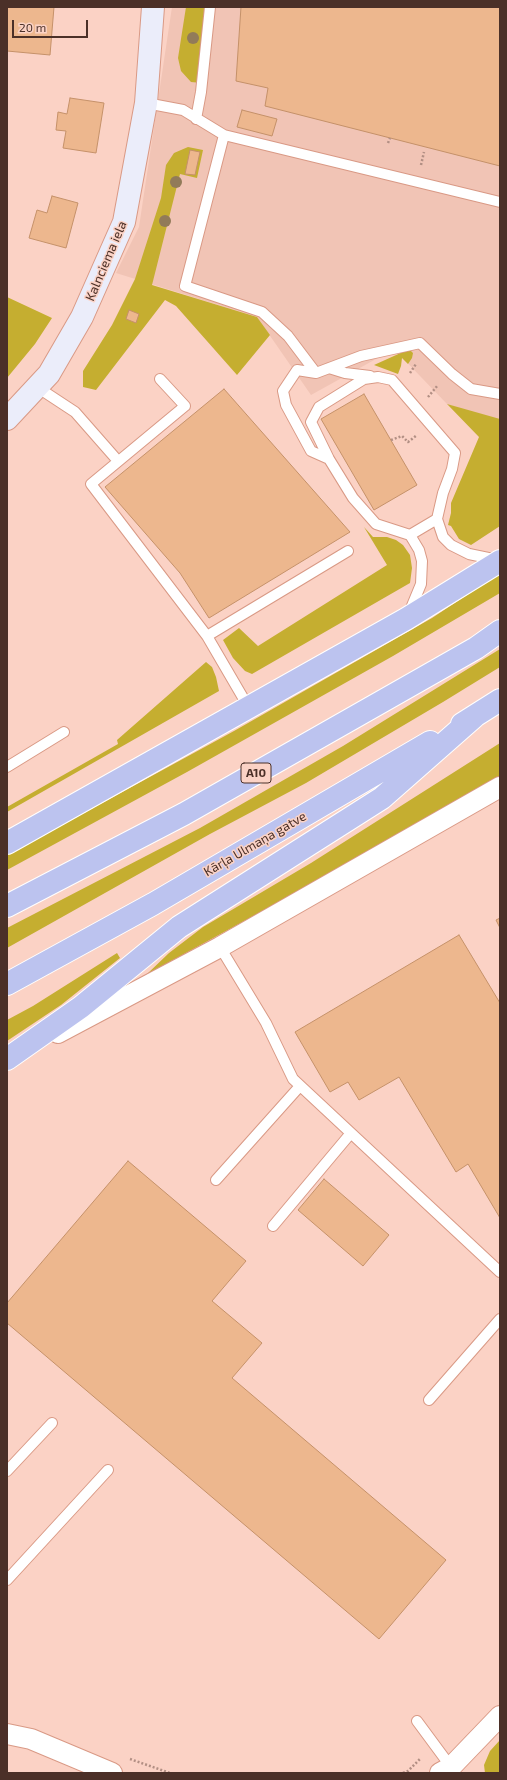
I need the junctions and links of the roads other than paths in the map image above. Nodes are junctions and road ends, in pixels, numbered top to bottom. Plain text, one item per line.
1 (153, 7) edge
2 (210, 7) edge
3 (146, 103) junction
4 (196, 119) junction
5 (224, 135) junction
6 (500, 202) edge
7 (329, 368) junction
8 (316, 372) junction
9 (378, 377) junction
10 (160, 378) dead end
11 (37, 387) junction
12 (500, 394) edge
13 (7, 419) edge
14 (329, 459) junction
15 (118, 461) junction
16 (437, 519) junction
17 (410, 535) junction
18 (348, 551) dead end
19 (500, 561) edge
20 (406, 619) junction
21 (500, 631) edge
22 (207, 636) junction
23 (500, 700) edge
24 (249, 708) junction
25 (474, 717) junction
26 (64, 732) dead end
27 (7, 767) edge
28 (500, 787) edge
29 (7, 843) edge
30 (7, 906) edge
31 (220, 947) junction
32 (7, 984) edge
33 (7, 1060) edge
34 (300, 1086) junction
35 (351, 1133) junction
36 (216, 1180) dead end
37 (273, 1226) dead end
38 (500, 1272) edge
39 (500, 1319) edge
40 (429, 1400) dead end
41 (52, 1423) dead end
42 (108, 1470) dead end
43 (7, 1471) edge
44 (7, 1580) edge
45 (500, 1716) edge
46 (417, 1721) dead end
47 (7, 1734) edge
48 (450, 1771) edge
49 (112, 1773) edge

1 - 3 street, Kalnciema iela
2 - 4 lane
3 - 4 lane
3 - 11 street, Kalnciema iela
4 - 5 lane
5 - 6 lane
5 - 8 lane
7 - 8 lane
7 - 9 lane
7 - 12 lane
8 - 14 lane
9 - 14 lane
9 - 16 lane
10 - 15 lane
11 - 13 street, Kalnciema iela
11 - 15 lane
14 - 17 lane
15 - 22 lane
16 - 17 lane
16 - 19 lane
17 - 20 lane
18 - 22 lane
19 - 20 highway
20 - 24 highway
21 - 30 highway, A10
22 - 24 lane
23 - 25 highway, Kārļa Ulmaņa gatve
24 - 29 highway
25 - 32 highway, Kārļa Ulmaņa gatve
25 - 33 highway
26 - 27 lane
28 - 31 street
31 - 33 street
31 - 34 lane
34 - 35 lane
34 - 36 lane
35 - 37 lane
35 - 38 lane
39 - 40 lane
41 - 43 lane
42 - 44 lane
45 - 48 street
46 - 48 lane
47 - 49 street

